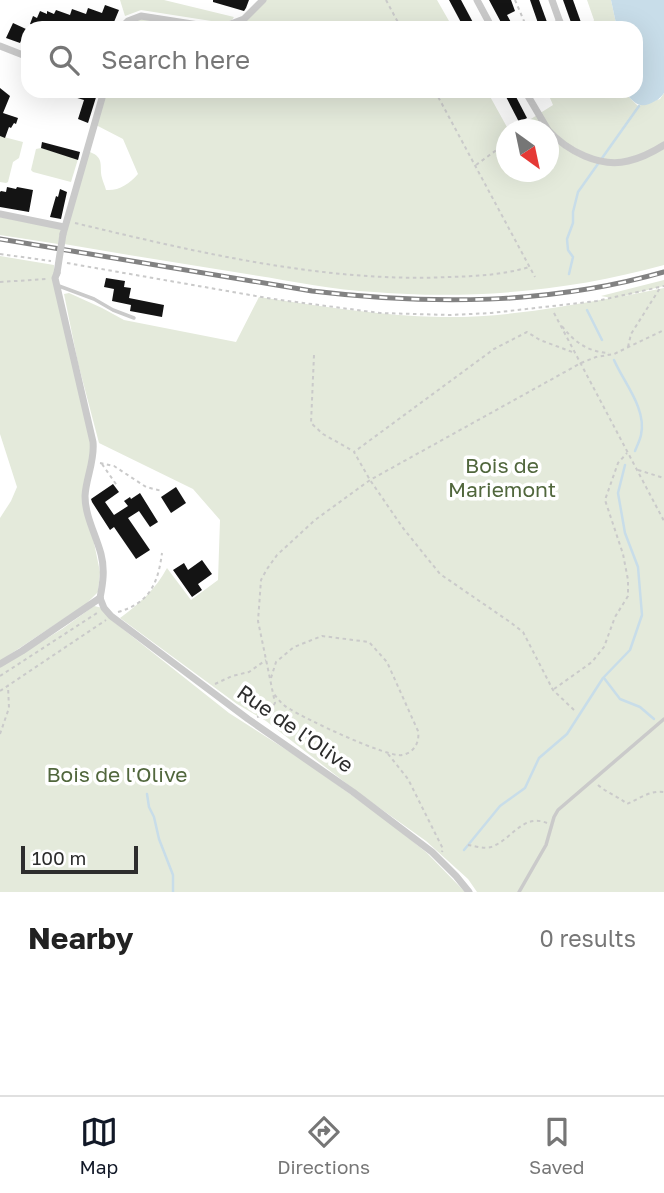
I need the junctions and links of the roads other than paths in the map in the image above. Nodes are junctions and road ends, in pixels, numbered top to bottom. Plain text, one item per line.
1 (263, 0) edge
2 (477, 0) edge
3 (552, 0) edge
4 (128, 21) edge
5 (173, 21) edge
6 (239, 21) edge
7 (488, 21) edge
8 (560, 21) edge
9 (0, 46) edge
10 (21, 54) edge
11 (102, 98) edge
12 (529, 98) edge
13 (541, 119) edge
14 (559, 140) edge
15 (664, 145) edge
16 (0, 214) edge
17 (64, 227) junction
18 (56, 279) junction
19 (134, 318) dead end
20 (100, 598) junction
21 (0, 664) edge
22 (664, 719) edge
23 (469, 892) edge
24 (519, 892) edge

1 - 6 street
2 - 7 street
3 - 8 street
4 - 5 street
9 - 10 street
11 - 17 street
12 - 13 street
14 - 15 street
16 - 17 street
17 - 18 street, bridge
18 - 19 lane
18 - 20 street
20 - 21 street
20 - 23 street, Rue de l'Olive
22 - 24 lane

